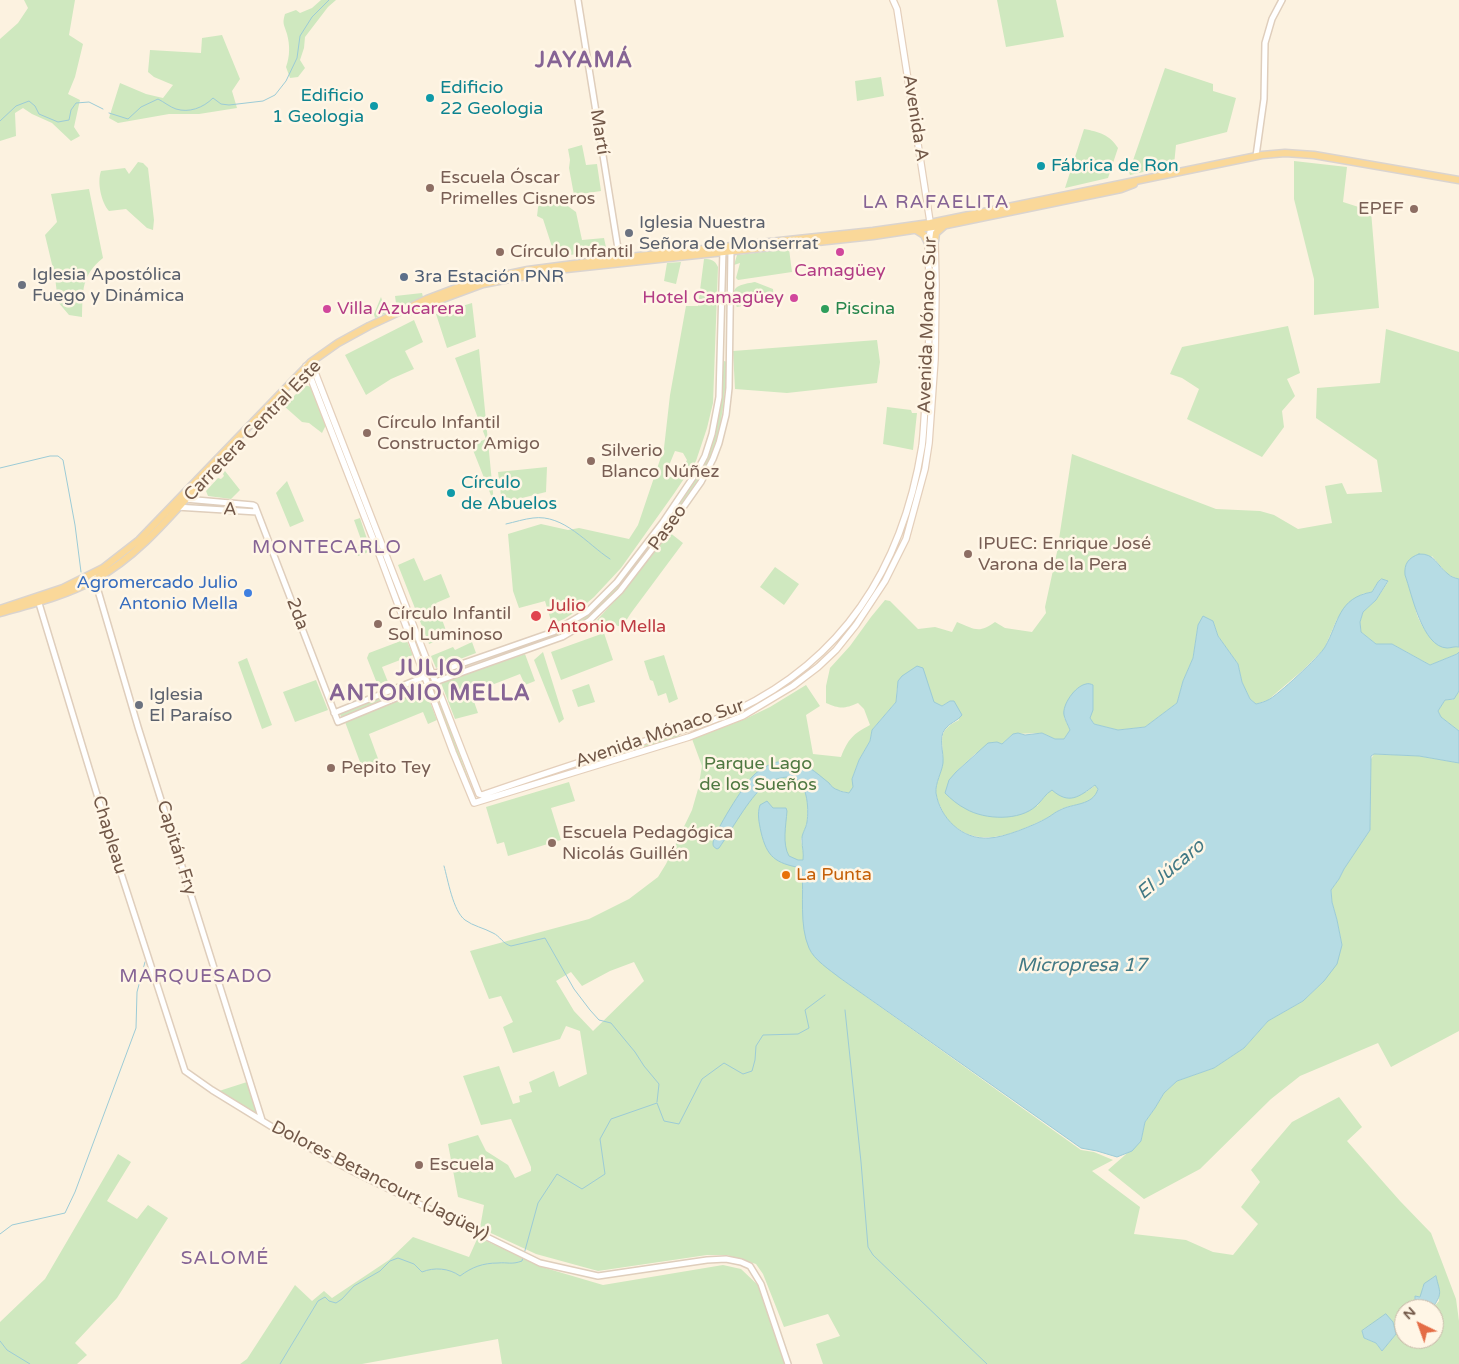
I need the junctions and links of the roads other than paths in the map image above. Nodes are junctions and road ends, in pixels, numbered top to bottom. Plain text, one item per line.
1 (578, 0) edge
2 (893, 0) edge
3 (899, 0) edge
4 (1282, 0) edge
5 (897, 9) junction
6 (1256, 156) junction
7 (1144, 180) junction
8 (1459, 180) edge
9 (931, 225) junction
10 (946, 225) junction
11 (916, 230) junction
12 (932, 242) junction
13 (731, 249) junction
14 (723, 250) junction
15 (620, 261) junction
16 (929, 281) junction
17 (936, 285) junction
18 (932, 338) junction
19 (731, 354) junction
20 (721, 355) junction
21 (932, 359) junction
22 (310, 366) junction
23 (183, 499) junction
24 (175, 507) junction
25 (256, 509) junction
26 (94, 577) junction
27 (38, 599) junction
28 (0, 609) edge
29 (0, 613) edge
30 (432, 674) junction
31 (424, 677) junction
32 (435, 682) junction
33 (427, 685) junction
34 (740, 708) junction
35 (334, 713) junction
36 (743, 716) junction
37 (338, 722) joint
38 (185, 1071) joint
39 (262, 1120) junction
40 (788, 1364) edge

1 - 15 street, Martí
2 - 5 main road, Avenida A
3 - 5 main road, Avenida A
4 - 6 street
5 - 9 main road, Avenida A
6 - 7 main road, Carretera Central Este
6 - 8 main road, Carretera Central Este
7 - 9 main road, Carretera Central Este
7 - 10 main road, Carretera Central Este
9 - 10 main road, Carretera Central Este
9 - 11 main road, Carretera Central Este
9 - 12 main road, Avenida Mónaco Sur
9 - 13 main road, Carretera Central Este
10 - 12 main road
11 - 12 main road
11 - 13 main road, Carretera Central Este
12 - 16 main road, Avenida Mónaco Sur
12 - 17 main road, Avenida Mónaco Sur
13 - 14 main road, Carretera Central Este
13 - 19 street, Paseo
14 - 15 main road, Carretera Central Este
14 - 20 street, Paseo
15 - 22 main road, Carretera Central Este
16 - 17 main road
16 - 18 main road, Avenida Mónaco Sur
17 - 18 main road, Avenida Mónaco Sur
18 - 21 main road, Avenida Mónaco Sur
19 - 20 street
19 - 32 street, Paseo
20 - 30 street, Paseo
21 - 34 main road, Avenida Mónaco Sur
21 - 36 main road, Avenida Mónaco Sur
22 - 23 main road, Carretera Central Este
22 - 30 main road
22 - 31 main road
23 - 24 main road, Carretera Central Este
23 - 25 street, A
24 - 25 street, A
24 - 26 main road, Carretera Central Este
25 - 35 street, 2da
26 - 27 main road, Carretera Central Este
26 - 39 street, Capitán Fry
27 - 28 main road, Carretera Central Este
27 - 29 main road, Carretera Central Este
27 - 38 street, Chapleau
30 - 31 street, Paseo
30 - 32 main road
31 - 33 main road
31 - 35 street, Paseo
32 - 33 street, Paseo
32 - 34 main road, Avenida Mónaco Sur
33 - 36 main road, Avenida Mónaco Sur
33 - 37 street, Paseo
34 - 36 main road
35 - 37 street, 2da
38 - 39 street, Dolores Betancourt (Jagüey)
39 - 40 street, Dolores Betancourt (Jagüey)

